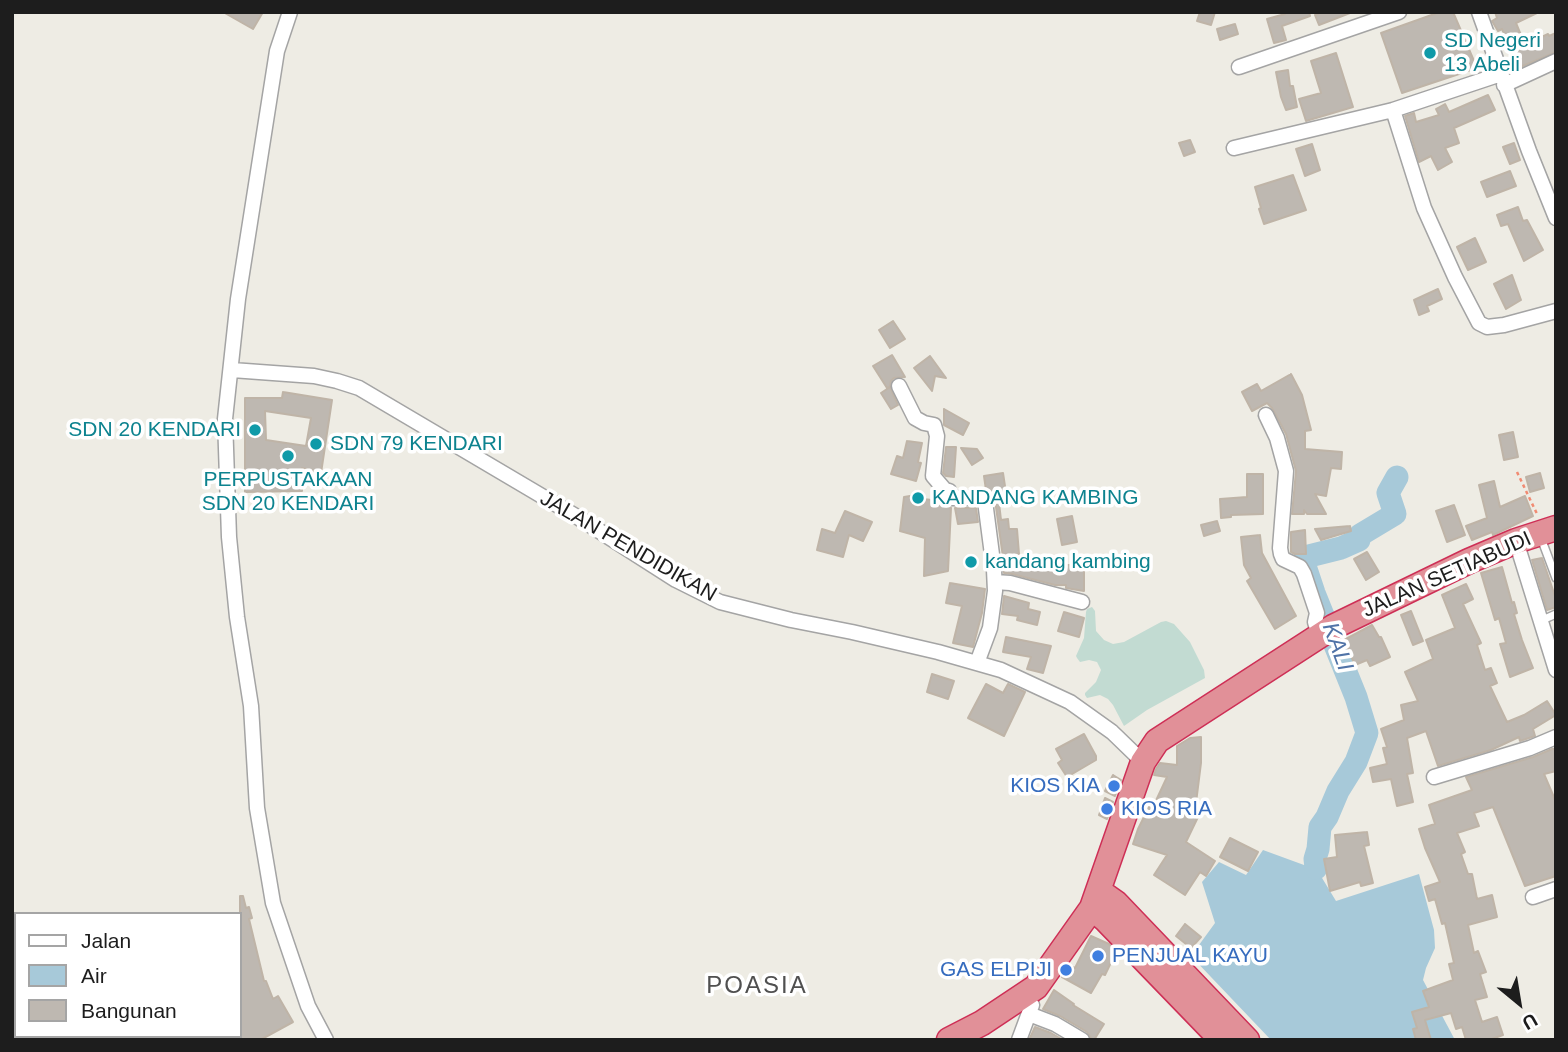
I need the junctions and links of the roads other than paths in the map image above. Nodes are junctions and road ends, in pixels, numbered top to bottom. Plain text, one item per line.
1 (290, 12) edge
2 (1399, 12) edge
3 (1479, 12) edge
4 (1371, 17) edge
5 (1556, 61) edge
6 (1239, 68) dead end
7 (1503, 79) junction
8 (1393, 110) junction
9 (1234, 148) dead end
10 (1556, 218) edge
11 (1556, 311) edge
12 (232, 370) junction
13 (899, 386) dead end
14 (1266, 415) dead end
15 (1547, 531) edge
16 (1516, 541) junction
17 (1556, 578) edge
18 (995, 582) junction
19 (1082, 602) dead end
20 (1556, 614) edge
21 (1540, 621) junction
22 (1325, 632) junction
23 (977, 663) junction
24 (1556, 670) edge
25 (1556, 737) edge
26 (1143, 762) junction
27 (1434, 777) dead end
28 (1556, 889) edge
29 (1532, 897) dead end
30 (1095, 899) junction
31 (1165, 968) junction
32 (1036, 987) junction
33 (1029, 1014) junction
34 (326, 1040) edge
35 (949, 1040) edge
36 (1019, 1040) edge
37 (1082, 1040) edge
38 (1222, 1040) edge
39 (1247, 1040) edge

1 - 12 street
2 - 4 street
3 - 7 street
4 - 6 street
5 - 7 street
7 - 8 street
7 - 10 street
8 - 9 street
8 - 11 street
12 - 23 street, JALAN PENDIDIKAN
12 - 34 street
13 - 18 street
14 - 22 street
15 - 16 highway, JALAN SETIABUDI
15 - 17 lane
16 - 21 street
16 - 22 highway, JALAN SETIABUDI
18 - 19 street
18 - 23 street
20 - 21 lane
21 - 24 street
22 - 26 highway, JALAN SETIABUDI
23 - 26 street, JALAN PENDIDIKAN
25 - 27 street
26 - 30 highway, JALAN SETIABUDI
28 - 29 street
30 - 31 highway
30 - 32 highway, JALAN SETIABUDI
31 - 38 highway
31 - 39 highway
32 - 33 street
32 - 35 highway
33 - 36 street
33 - 37 street

